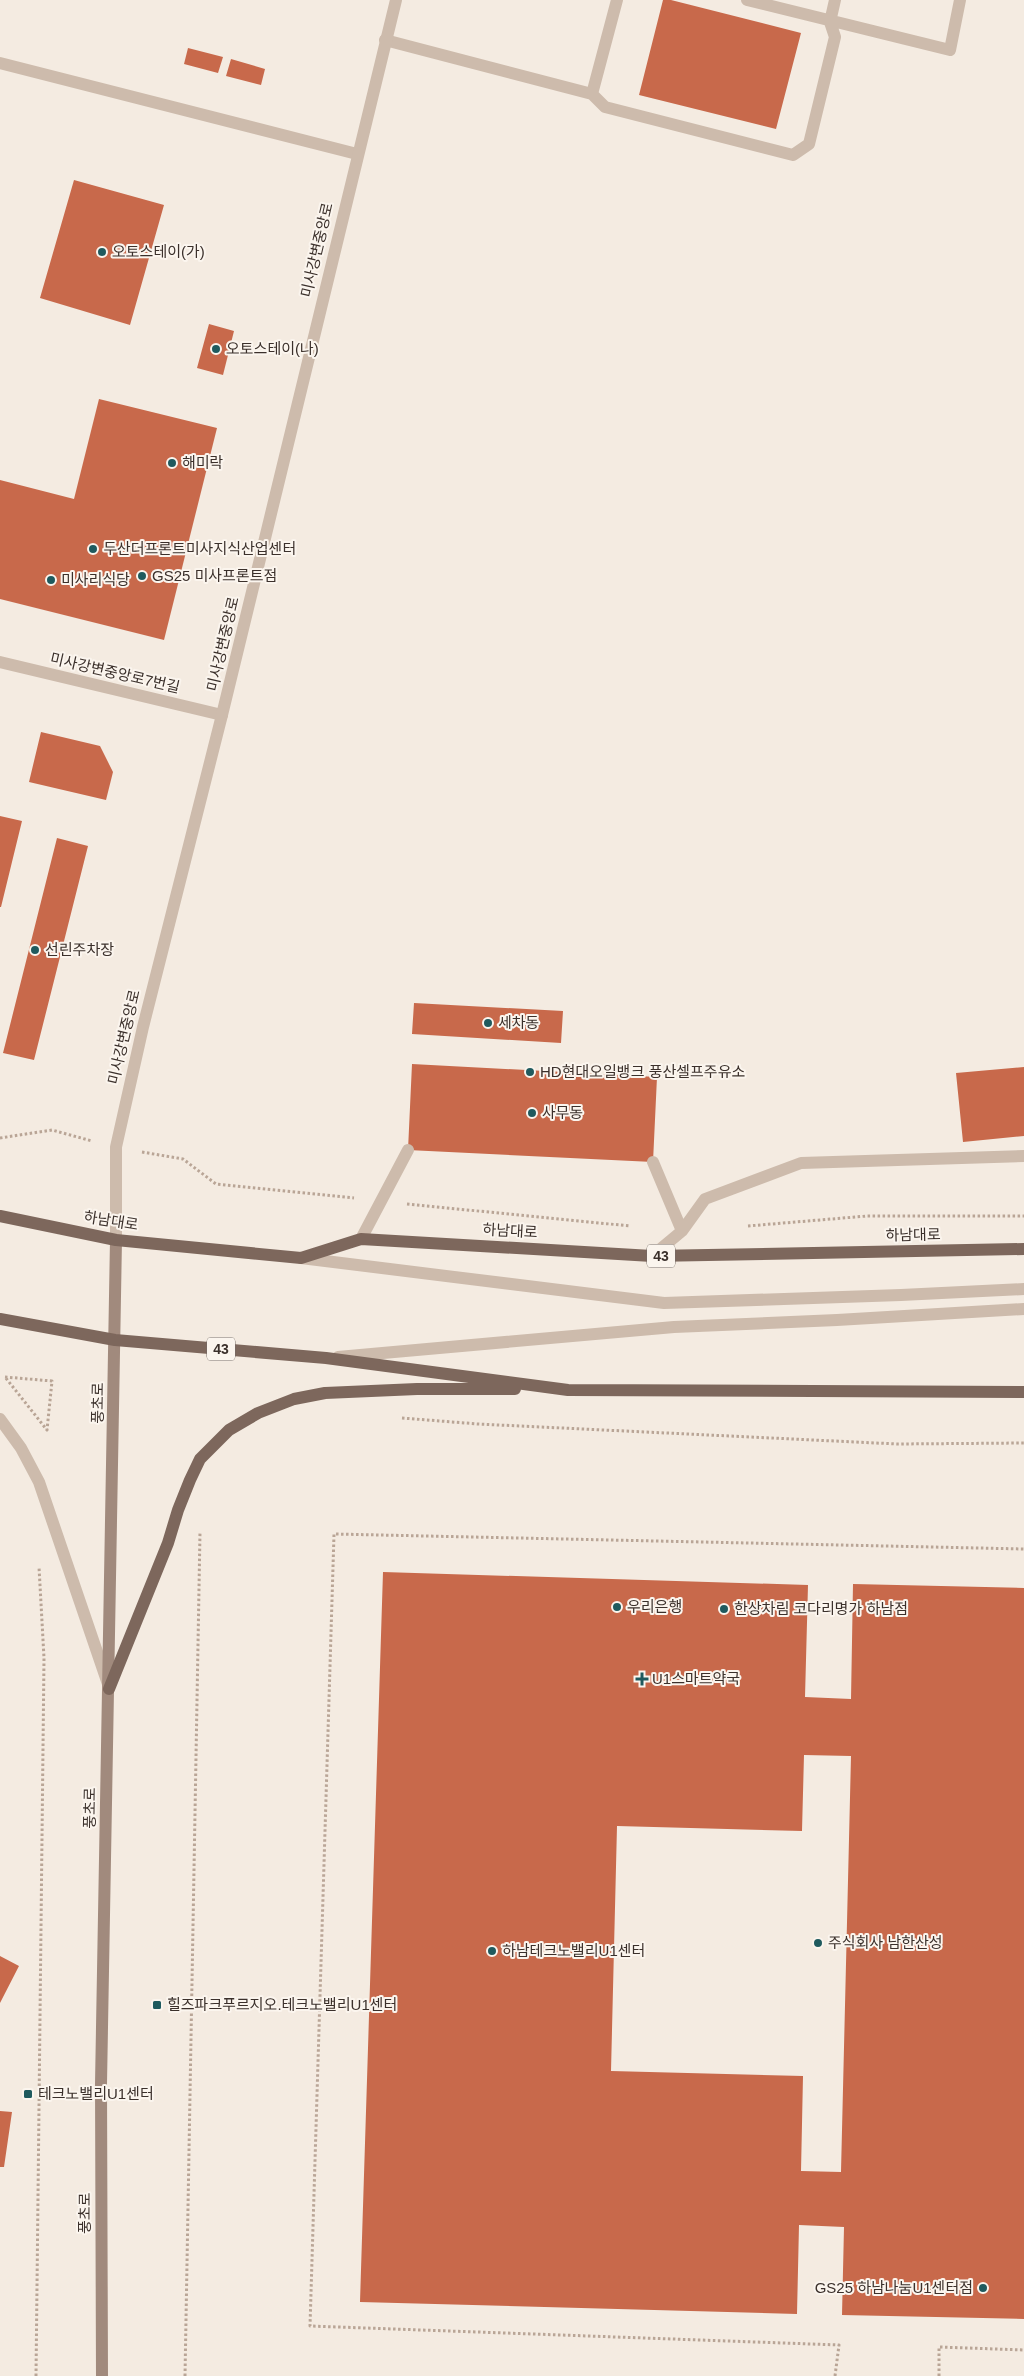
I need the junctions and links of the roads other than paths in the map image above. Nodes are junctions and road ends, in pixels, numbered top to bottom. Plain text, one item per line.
1 (396, 0) edge
2 (616, 0) edge
3 (747, 0) edge
4 (835, 0) edge
5 (960, 0) edge
6 (830, 22) junction
7 (386, 40) junction
8 (0, 63) edge
9 (592, 94) junction
10 (357, 154) junction
11 (0, 662) edge
12 (222, 715) junction
13 (408, 1150) dead end
14 (1024, 1156) edge
15 (653, 1162) dead end
16 (0, 1216) edge
17 (682, 1232) junction
18 (361, 1239) junction
19 (116, 1240) junction
20 (1024, 1249) edge
21 (652, 1256) junction
22 (300, 1258) junction
23 (1024, 1289) edge
24 (1024, 1309) edge
25 (0, 1319) edge
26 (116, 1340) junction
27 (326, 1358) junction
28 (568, 1390) junction
29 (1024, 1392) edge
30 (0, 1419) edge
31 (109, 1689) junction
32 (102, 2376) edge

1 - 7 street, 미사강변중앙로
2 - 9 street
3 - 6 street
4 - 6 street
5 - 6 street
6 - 9 street
7 - 9 street
7 - 10 street, 미사강변중앙로
8 - 10 street
10 - 12 street, 미사강변중앙로
11 - 12 street, 미사강변중앙로7번길
12 - 19 street, 미사강변중앙로
13 - 18 street
14 - 17 street
15 - 17 street
16 - 19 main road, 하남대로 / 43
17 - 21 street
18 - 21 main road, 하남대로 / 43
18 - 22 main road, 하남대로 / 43
19 - 22 main road, 하남대로 / 43
19 - 26 main road, 풍초로
20 - 21 main road, 하남대로 / 43
22 - 23 street
24 - 27 street
25 - 26 main road, 43
26 - 27 main road, 43
26 - 31 main road, 풍초로
27 - 28 main road, 43
28 - 29 main road, 43
28 - 31 main road
30 - 31 street
31 - 32 main road, 풍초로

